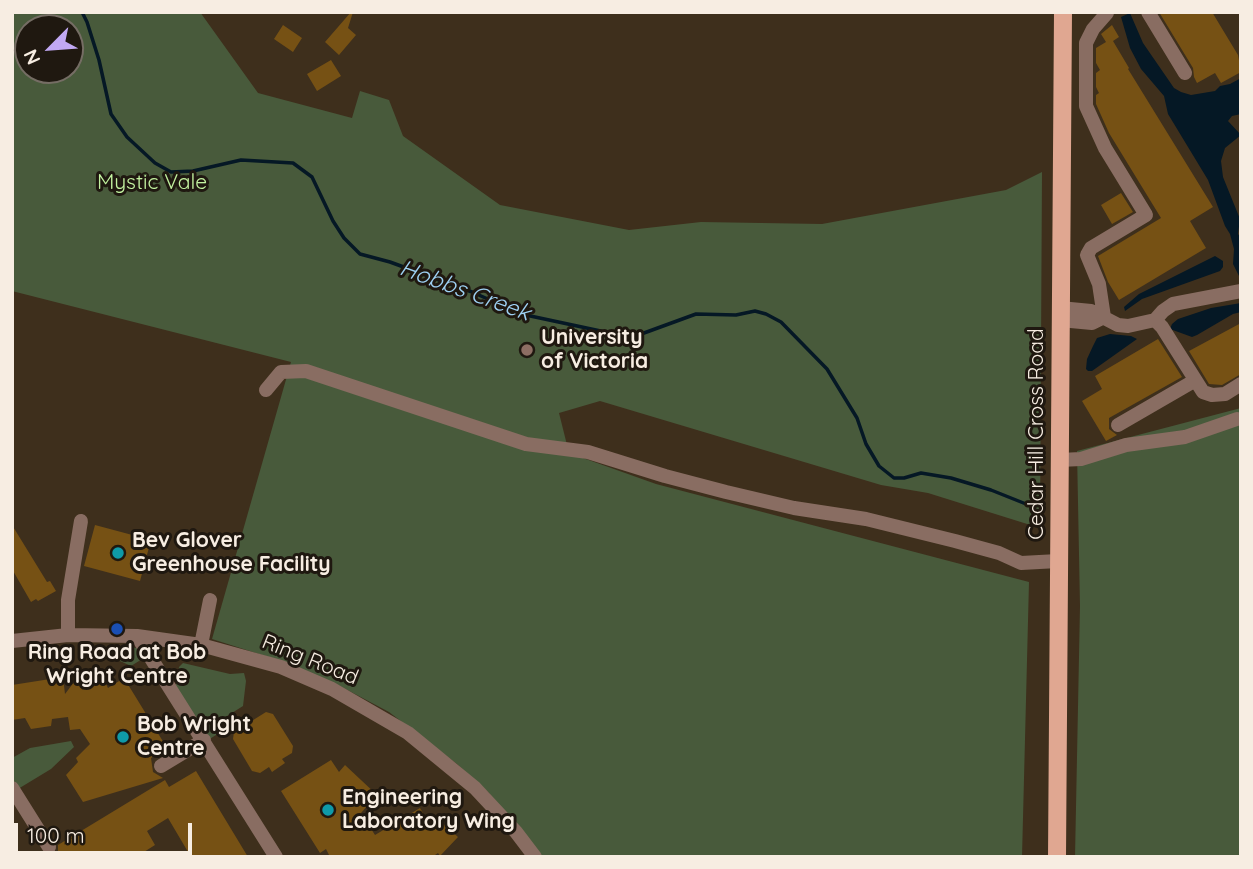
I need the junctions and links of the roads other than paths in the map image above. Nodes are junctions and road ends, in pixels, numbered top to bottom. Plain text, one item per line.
1 (1062, 12) edge
2 (1118, 12) edge
3 (1148, 12) edge
4 (1107, 13) edge
5 (1185, 73) dead end
6 (1241, 291) edge
7 (1060, 314) junction
8 (1104, 317) junction
9 (1155, 320) junction
10 (1194, 381) junction
11 (1241, 384) edge
12 (266, 390) dead end
13 (1237, 419) dead end
14 (1118, 425) dead end
15 (1060, 460) junction
16 (81, 521) dead end
17 (1058, 561) junction
18 (210, 600) dead end
19 (68, 635) junction
20 (137, 636) junction
21 (12, 640) edge
22 (201, 645) junction
23 (204, 740) junction
24 (161, 766) dead end
25 (12, 788) edge
26 (49, 847) dead end
27 (276, 857) edge
28 (535, 857) edge
29 (1057, 857) edge

1 - 7 main road, Cedar Hill Cross Road
2 - 4 street
3 - 5 street
4 - 8 street
6 - 9 street
7 - 8 street
7 - 15 main road, Cedar Hill Cross Road
8 - 9 street
9 - 10 street
10 - 11 street
10 - 14 street
12 - 17 street
13 - 15 street
15 - 17 main road, Cedar Hill Cross Road
16 - 19 street
17 - 29 main road, Cedar Hill Cross Road
18 - 22 street
19 - 20 street, Ring Road
19 - 21 street, Ring Road
20 - 22 street, Ring Road
20 - 23 street
22 - 28 street, Ring Road
23 - 24 street
23 - 27 street
25 - 26 street

